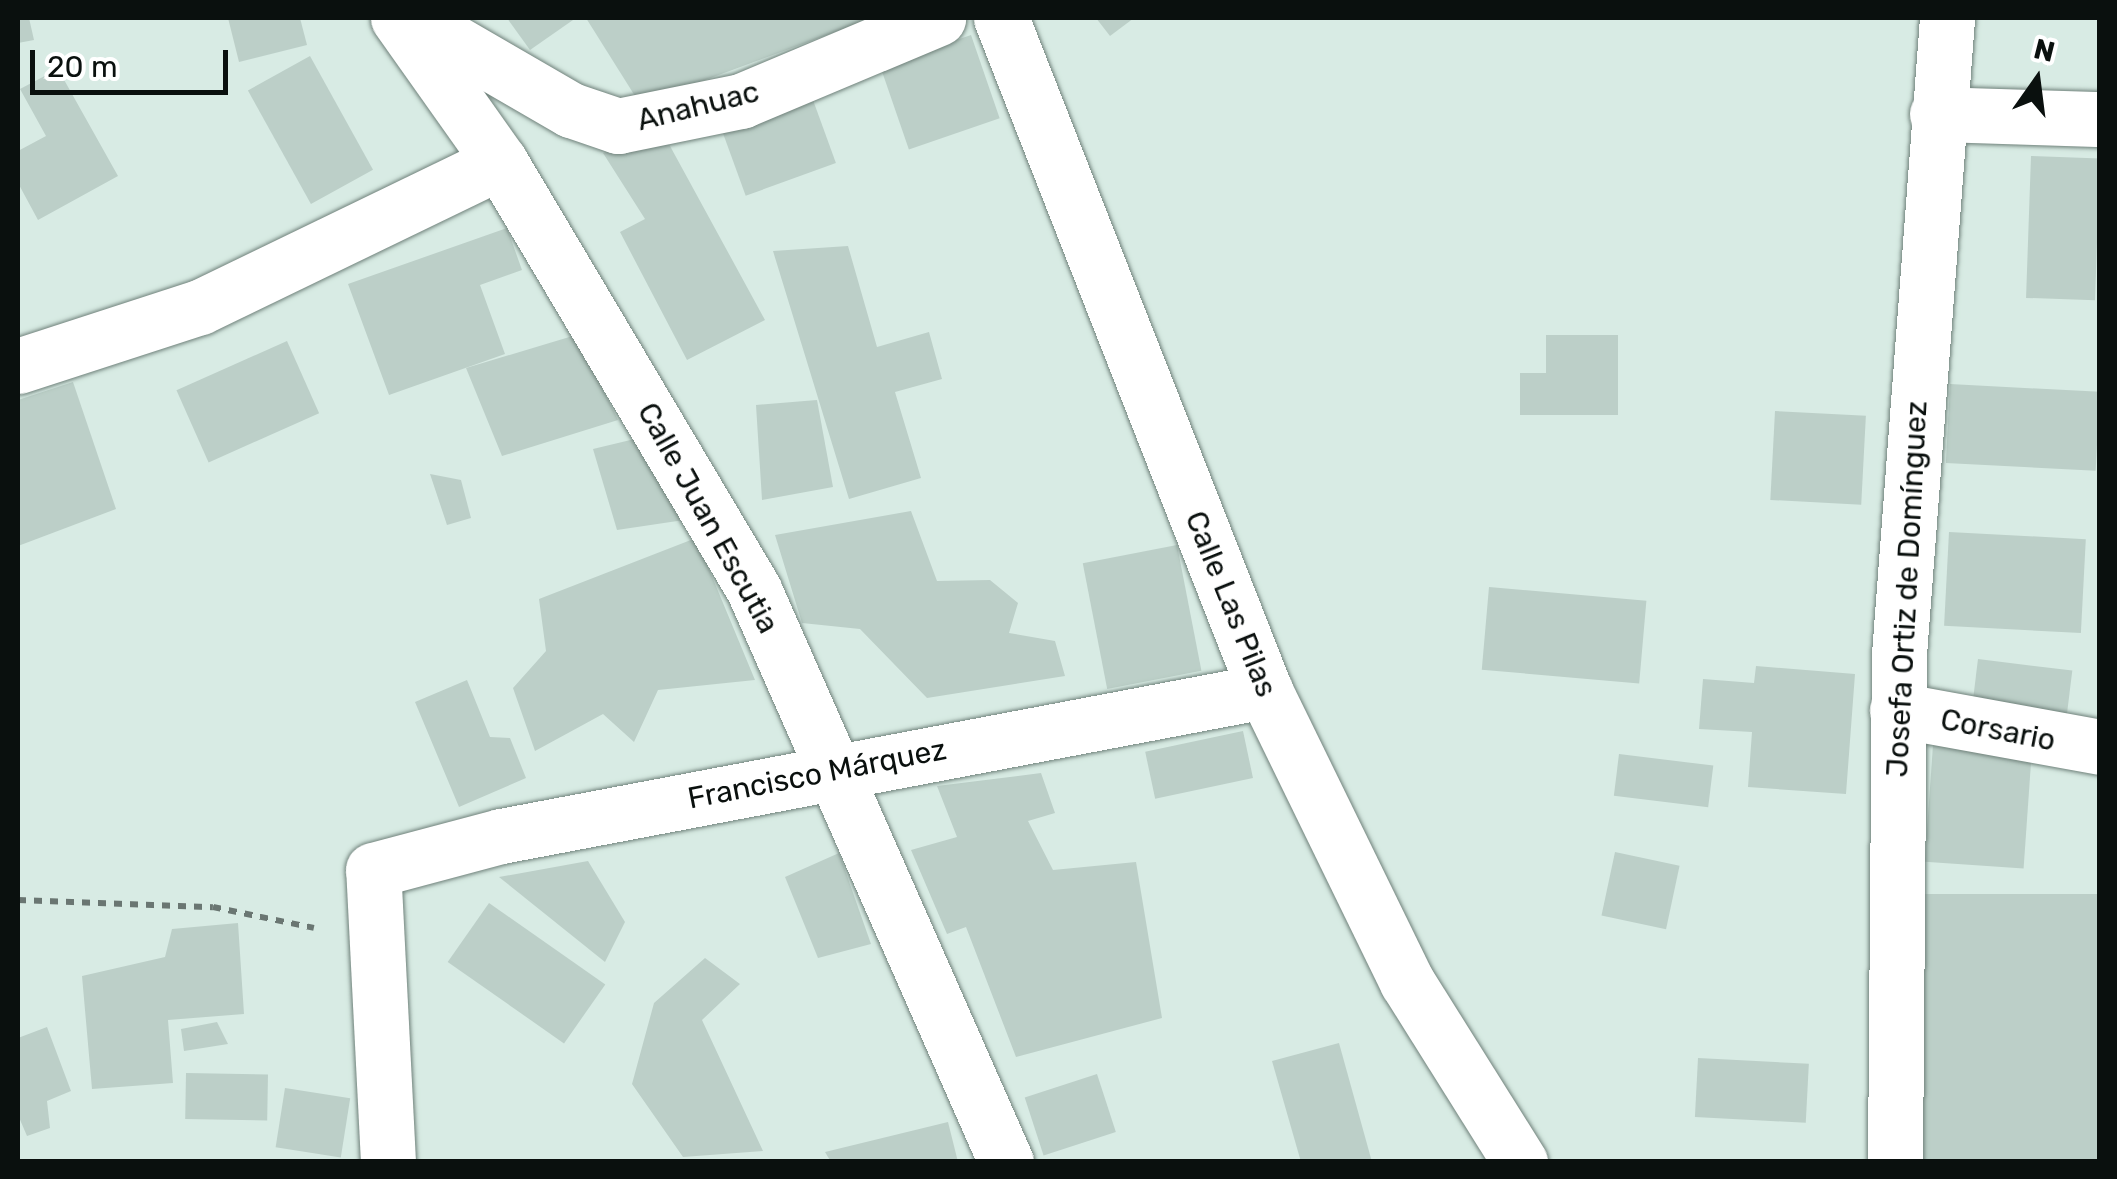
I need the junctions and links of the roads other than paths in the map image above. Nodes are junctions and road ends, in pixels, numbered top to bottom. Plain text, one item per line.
1 (398, 18) edge
2 (412, 18) edge
3 (938, 18) edge
4 (1002, 18) edge
5 (1946, 18) edge
6 (1937, 114) junction
7 (2100, 119) edge
8 (500, 162) junction
9 (18, 366) edge
10 (1264, 691) junction
11 (1897, 710) junction
12 (2100, 747) edge
13 (832, 770) junction
14 (388, 1162) edge
15 (1006, 1162) edge
16 (1520, 1162) edge
17 (1894, 1162) edge

1 - 8 street, Calle Juan Escutia
2 - 3 street, Anahuac
4 - 10 street, Calle Las Pilas
5 - 6 street, Josefa Ortiz de Domínguez
6 - 7 street
6 - 11 street, Josefa Ortiz de Domínguez
8 - 9 street
8 - 13 street, Calle Juan Escutia
10 - 13 street, Francisco Márquez
10 - 16 street, Calle Las Pilas
11 - 12 street, Corsario
11 - 17 street, Josefa Ortiz de Domínguez
13 - 14 street, Francisco Márquez
13 - 15 street, Calle Juan Escutia

